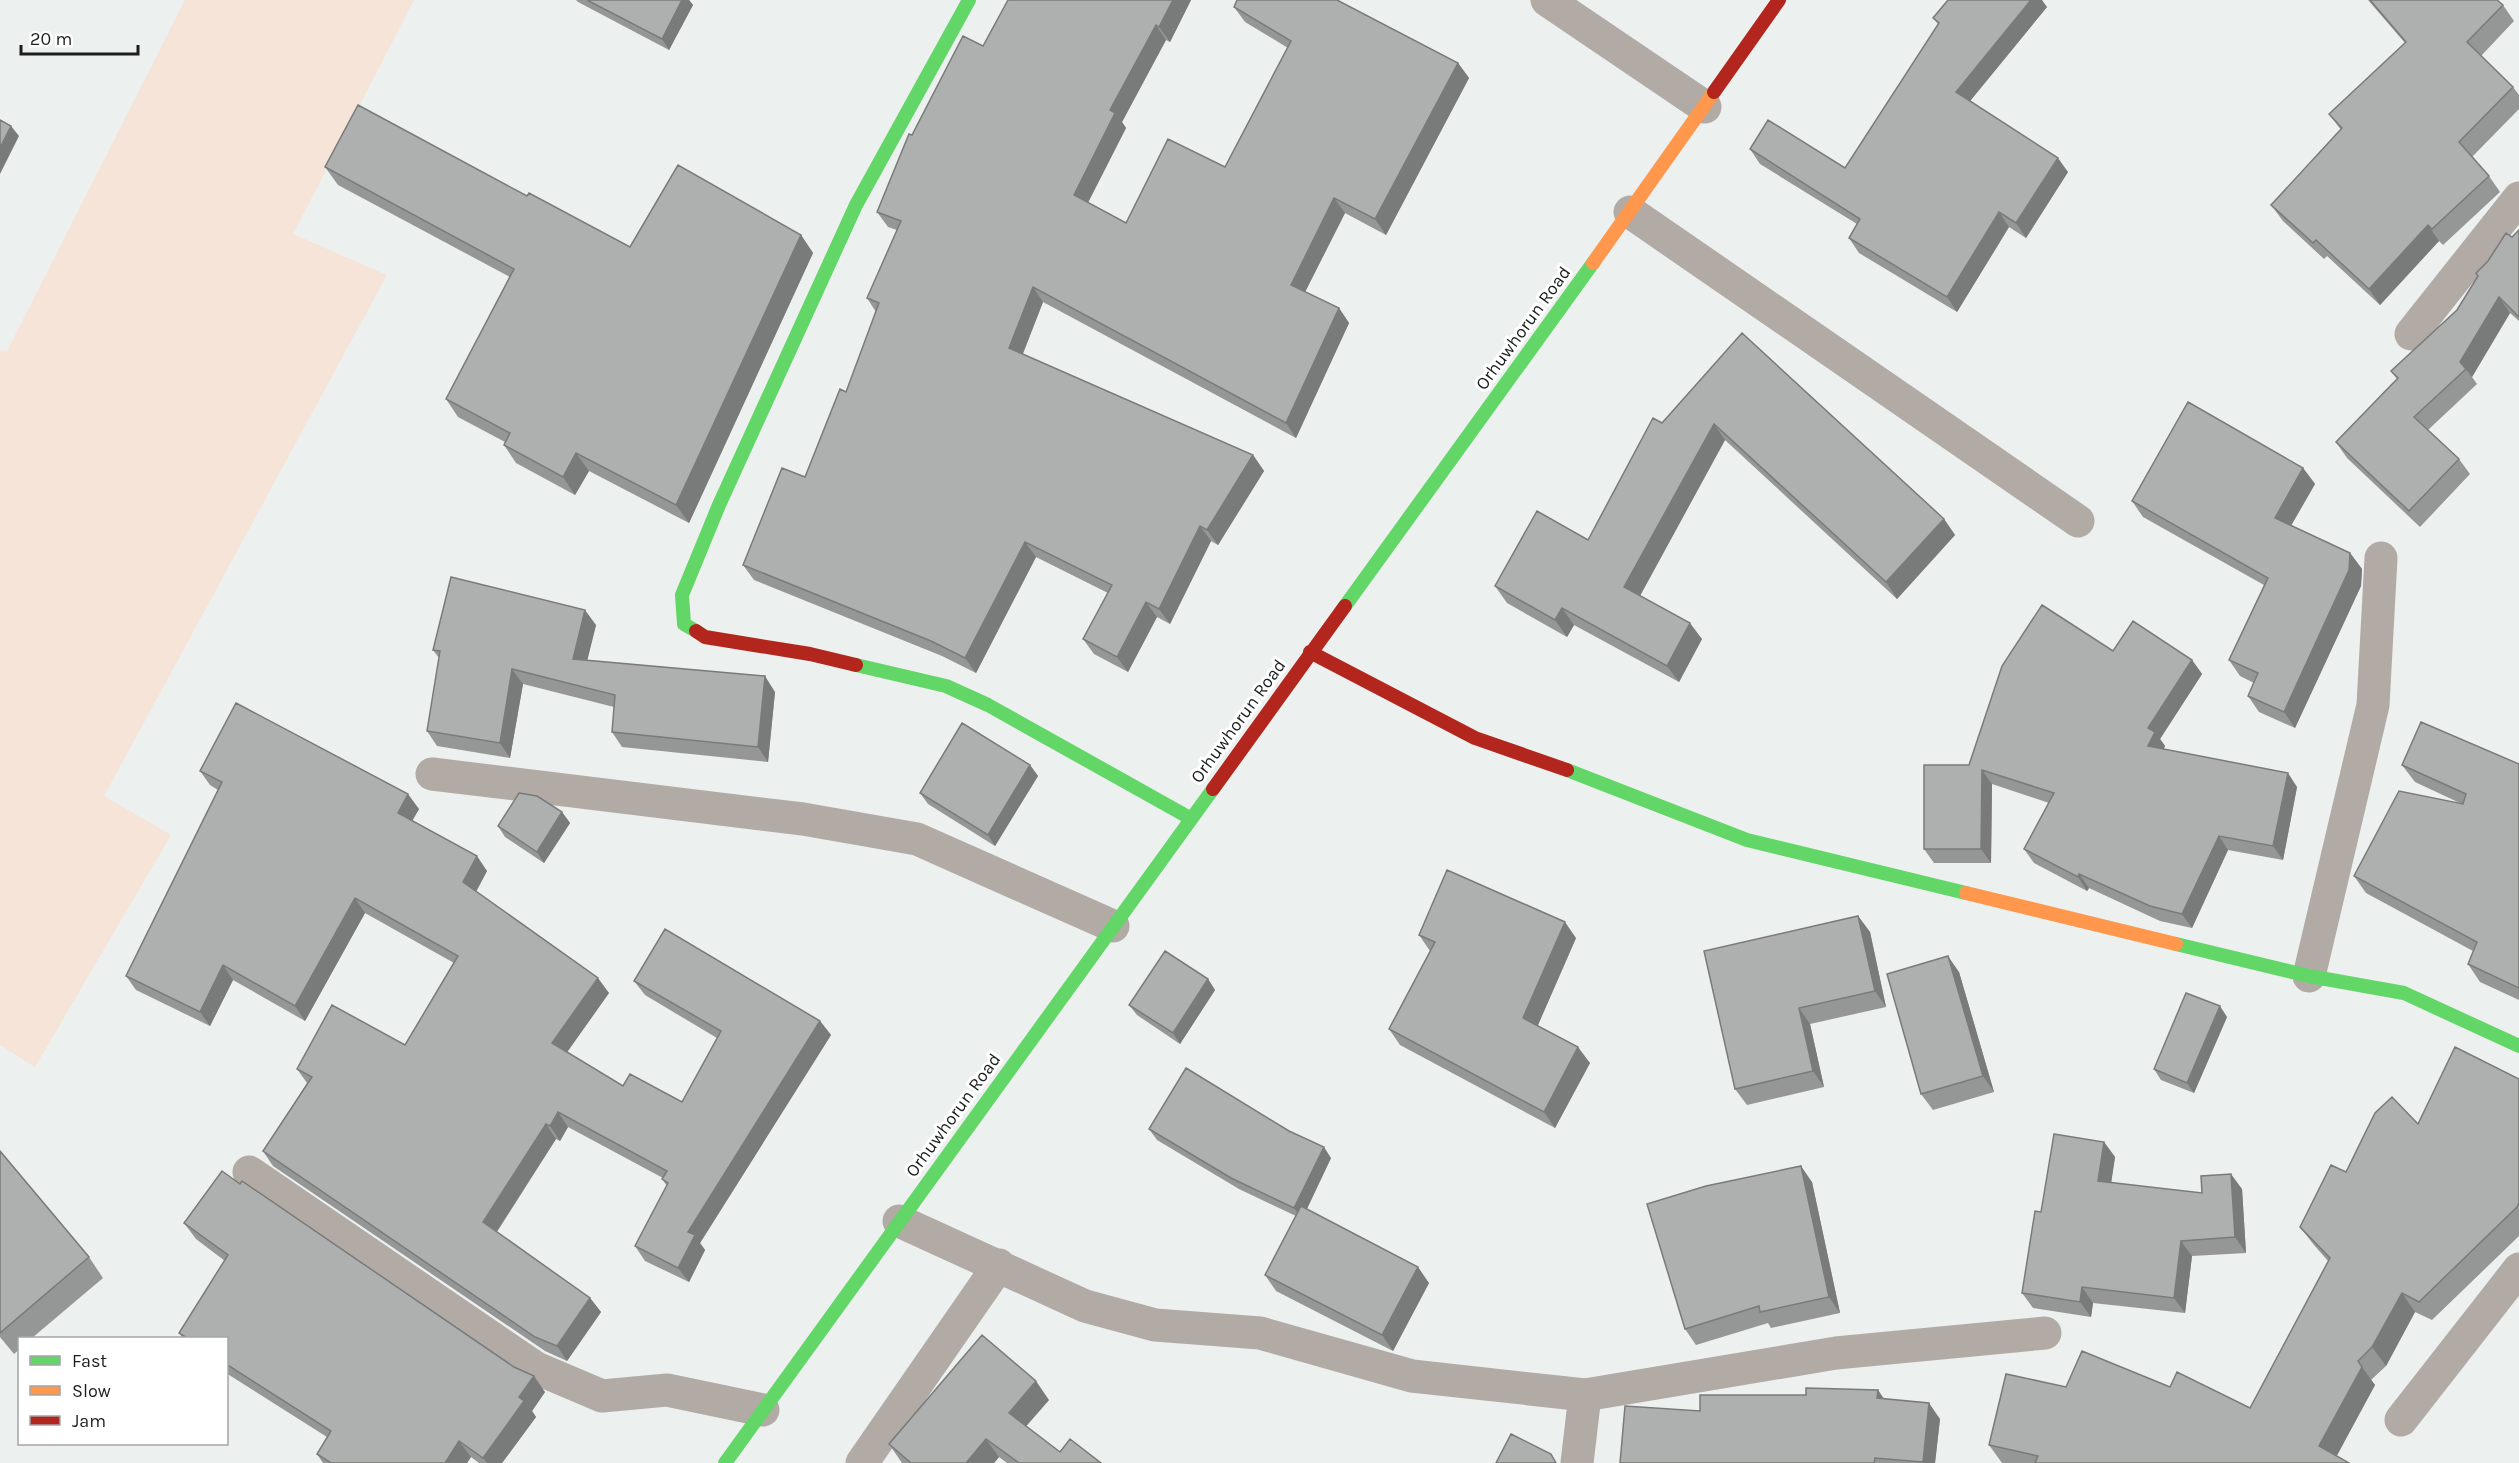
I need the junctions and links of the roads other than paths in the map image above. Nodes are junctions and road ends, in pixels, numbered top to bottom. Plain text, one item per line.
1 (969, 0) edge
2 (1547, 0) edge
3 (1779, 0) edge
4 (1705, 107) junction
5 (2519, 198) edge
6 (1630, 212) junction
7 (2411, 334) dead end
8 (2078, 521) dead end
9 (2381, 558) dead end
10 (1310, 652) junction
11 (432, 774) dead end
12 (1190, 818) junction
13 (1113, 926) junction
14 (2309, 976) junction
15 (2519, 1046) edge
16 (249, 1172) dead end
17 (899, 1221) junction
18 (999, 1265) junction
19 (2519, 1269) edge
20 (2045, 1333) dead end
21 (1585, 1395) junction
22 (763, 1410) junction
23 (2402, 1420) dead end
24 (724, 1463) edge
25 (862, 1463) edge
26 (1577, 1463) edge

1 - 12 street
2 - 4 street
3 - 4 street, Orhuwhorun Road
4 - 6 street, Orhuwhorun Road
5 - 7 street
6 - 8 street
6 - 10 street, Orhuwhorun Road
9 - 14 street
10 - 12 street, Orhuwhorun Road
10 - 14 street
11 - 13 street
12 - 13 street, Orhuwhorun Road
13 - 17 street, Orhuwhorun Road
14 - 15 street
16 - 22 street
17 - 18 street
17 - 22 street, Orhuwhorun Road
18 - 21 street
18 - 25 street
19 - 23 street
20 - 21 street
21 - 26 street
22 - 24 street, Orhuwhorun Road

